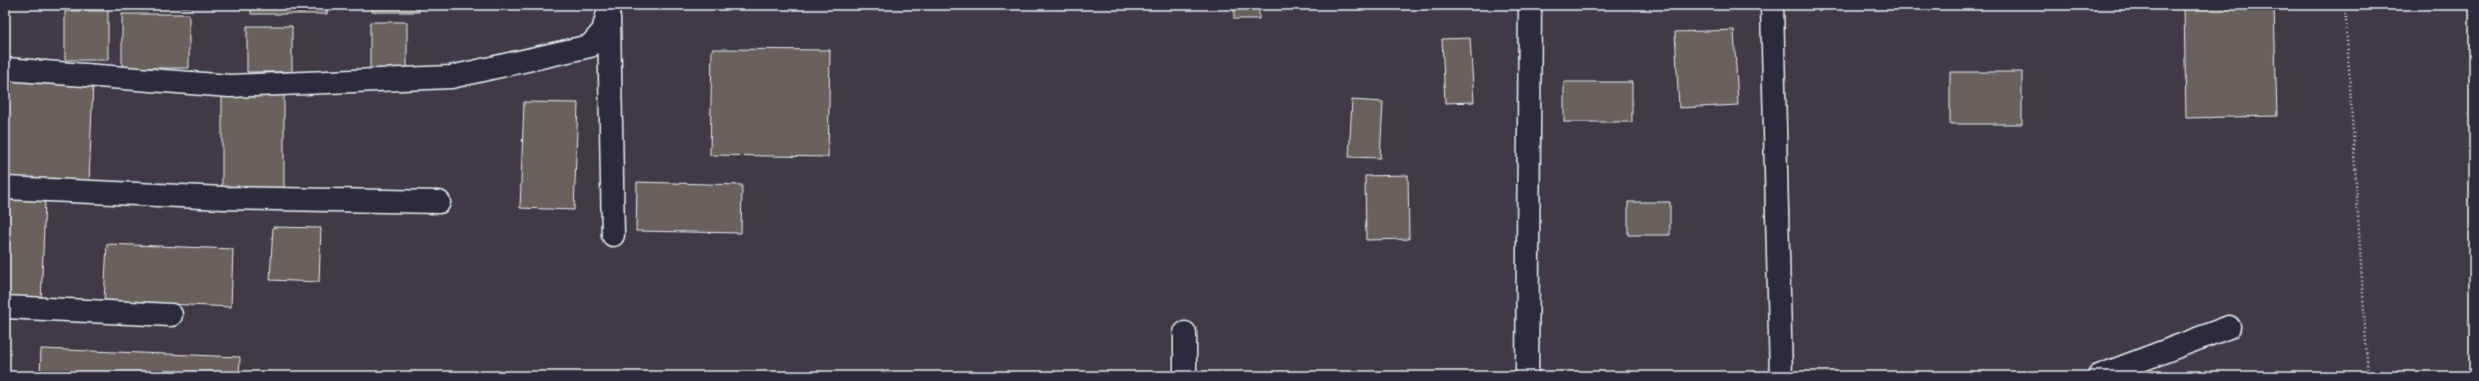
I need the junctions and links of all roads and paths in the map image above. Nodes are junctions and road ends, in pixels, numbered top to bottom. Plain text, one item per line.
1 (1530, 5) edge
2 (1772, 5) edge
3 (2345, 5) edge
4 (609, 9) edge
5 (5, 69) edge
6 (5, 188) edge
7 (439, 202) dead end
8 (613, 235) dead end
9 (5, 307) edge
10 (171, 315) dead end
11 (2229, 327) dead end
12 (1185, 333) dead end
13 (1185, 376) edge
14 (1527, 376) edge
15 (1781, 376) edge
16 (2099, 376) edge
17 (2368, 376) edge

1 - 14 street
2 - 15 street
3 - 17 path
4 - 5 street
4 - 8 street
6 - 7 street
9 - 10 street
11 - 16 street
12 - 13 street

